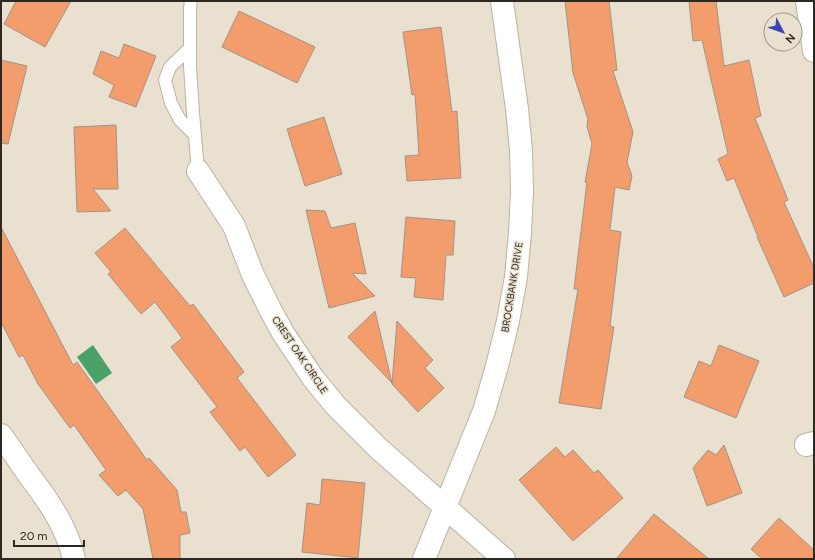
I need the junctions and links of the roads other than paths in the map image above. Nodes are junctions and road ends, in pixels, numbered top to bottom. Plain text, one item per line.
1 (191, 1) edge
2 (502, 1) edge
3 (807, 1) edge
4 (190, 48) junction
5 (814, 51) edge
6 (195, 135) junction
7 (198, 171) joint
8 (1, 435) edge
9 (445, 508) junction
10 (74, 559) edge
11 (424, 559) edge
12 (504, 559) edge

1 - 4 lane
2 - 9 street, BROCKBANK DRIVE
3 - 5 street
4 - 6 lane
4 - 6 lane
6 - 7 lane
7 - 9 street, CREST OAK CIRCLE
8 - 10 street
9 - 11 street, BROCKBANK DRIVE
9 - 12 street, CREST OAK CIRCLE

